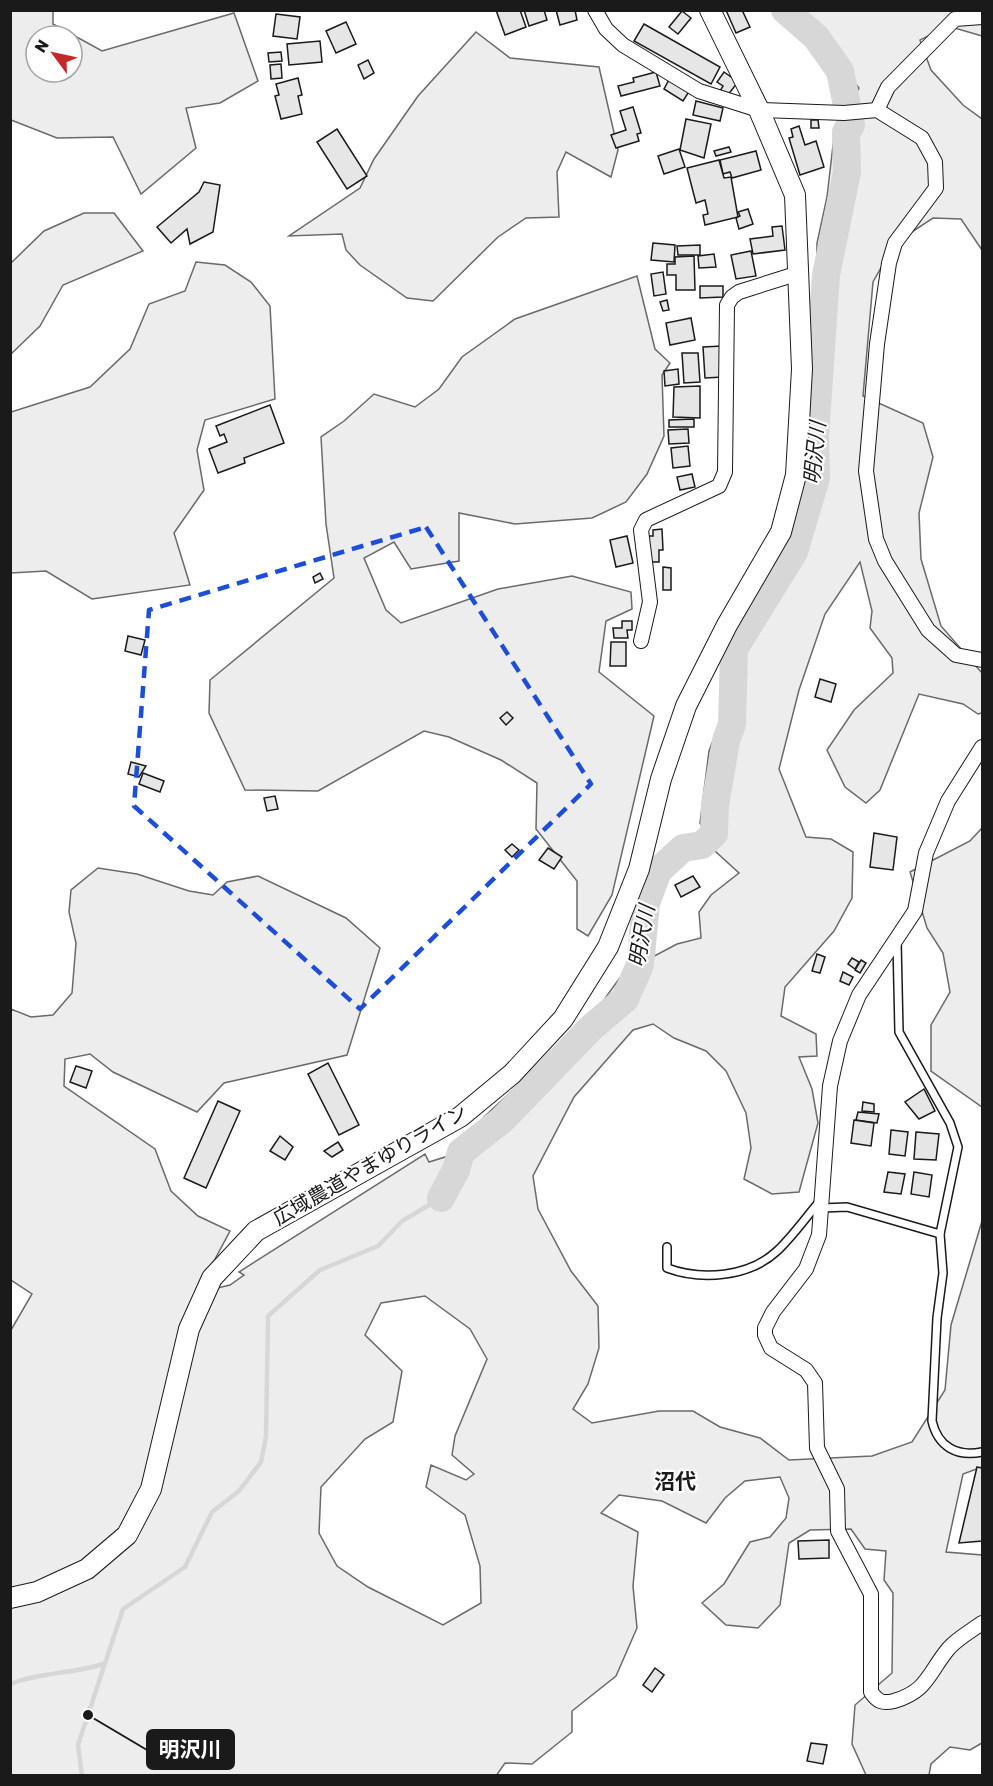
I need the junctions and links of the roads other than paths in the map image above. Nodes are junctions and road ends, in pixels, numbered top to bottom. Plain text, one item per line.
1 (595, 10) edge
2 (710, 10) edge
3 (978, 10) edge
4 (982, 16) edge
5 (759, 110) junction
6 (877, 110) junction
7 (799, 273) junction
8 (641, 641) dead end
9 (982, 660) edge
10 (982, 747) edge
11 (896, 939) junction
12 (823, 1202) junction
13 (939, 1234) junction
14 (667, 1247) dead end
15 (982, 1452) edge
16 (10, 1598) edge
17 (982, 1623) edge

1 - 5 street
2 - 5 street, 広域農道やまゆりライン
3 - 4 street
4 - 6 street
5 - 6 street
5 - 7 street, 広域農道やまゆりライン
6 - 9 street
7 - 8 street
7 - 16 street, 広域農道やまゆりライン
10 - 11 street
11 - 12 street
11 - 13 lane
12 - 13 lane
12 - 14 lane
12 - 17 street
13 - 15 lane

